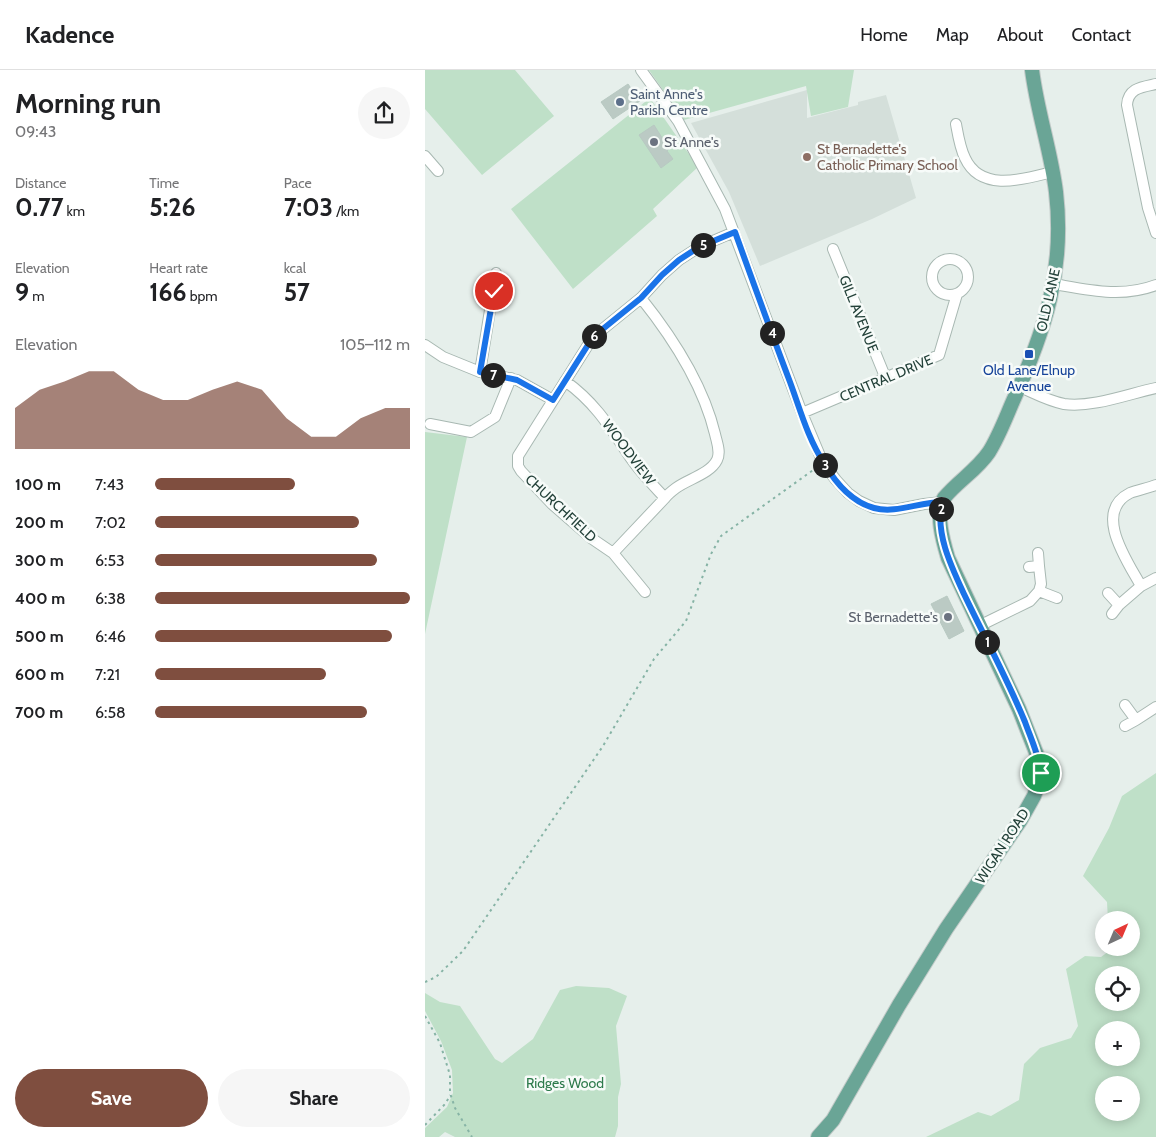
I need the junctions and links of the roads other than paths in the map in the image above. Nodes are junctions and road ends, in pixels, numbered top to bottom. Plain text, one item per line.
1 (641, 70) edge
2 (1032, 70) edge
3 (1156, 84) edge
4 (956, 124) dead end
5 (425, 156) edge
6 (438, 171) dead end
7 (1052, 172) junction
8 (735, 232) junction
9 (1156, 233) edge
10 (833, 249) dead end
11 (495, 273) dead end
12 (1054, 284) junction
13 (1156, 284) edge
14 (957, 294) dead end
15 (641, 298) junction
16 (425, 345) edge
17 (480, 372) junction
18 (511, 378) junction
19 (886, 379) junction
20 (565, 381) junction
21 (1020, 387) junction
22 (1156, 388) edge
23 (553, 400) junction
24 (802, 414) junction
25 (430, 424) dead end
26 (1156, 485) edge
27 (665, 498) junction
28 (942, 502) junction
29 (613, 553) junction
30 (1038, 553) dead end
31 (1156, 578) edge
32 (1141, 586) junction
33 (1039, 591) junction
34 (645, 592) dead end
35 (1108, 593) dead end
36 (1057, 598) dead end
37 (1119, 605) junction
38 (1111, 614) dead end
39 (979, 626) junction
40 (1125, 705) dead end
41 (1156, 707) edge
42 (1135, 720) junction
43 (1125, 726) dead end
44 (819, 1137) edge

1 - 8 street
2 - 7 main road, OLD LANE
3 - 9 street
4 - 7 street
5 - 6 street
7 - 12 main road, OLD LANE
8 - 15 street, CHURCHFIELD
8 - 24 street
10 - 19 street, GILL AVENUE
11 - 17 street
12 - 13 street
12 - 21 main road, OLD LANE
14 - 19 street, CENTRAL DRIVE
15 - 20 street, CHURCHFIELD
15 - 27 street, WOODVIEW
16 - 17 street
17 - 18 street
18 - 23 street
18 - 25 street
19 - 24 street, CENTRAL DRIVE
20 - 23 street, CHURCHFIELD
20 - 27 street, WOODVIEW
21 - 22 street
21 - 28 main road, OLD LANE
23 - 29 street, CHURCHFIELD
24 - 28 street
26 - 32 street
27 - 29 street
28 - 39 main road, WIGAN ROAD
29 - 34 street, CHURCHFIELD
30 - 33 street
31 - 32 street
32 - 37 street
33 - 36 street
33 - 39 street
35 - 37 street
37 - 38 street
39 - 44 main road, WIGAN ROAD
40 - 42 street
41 - 42 street
42 - 43 street

